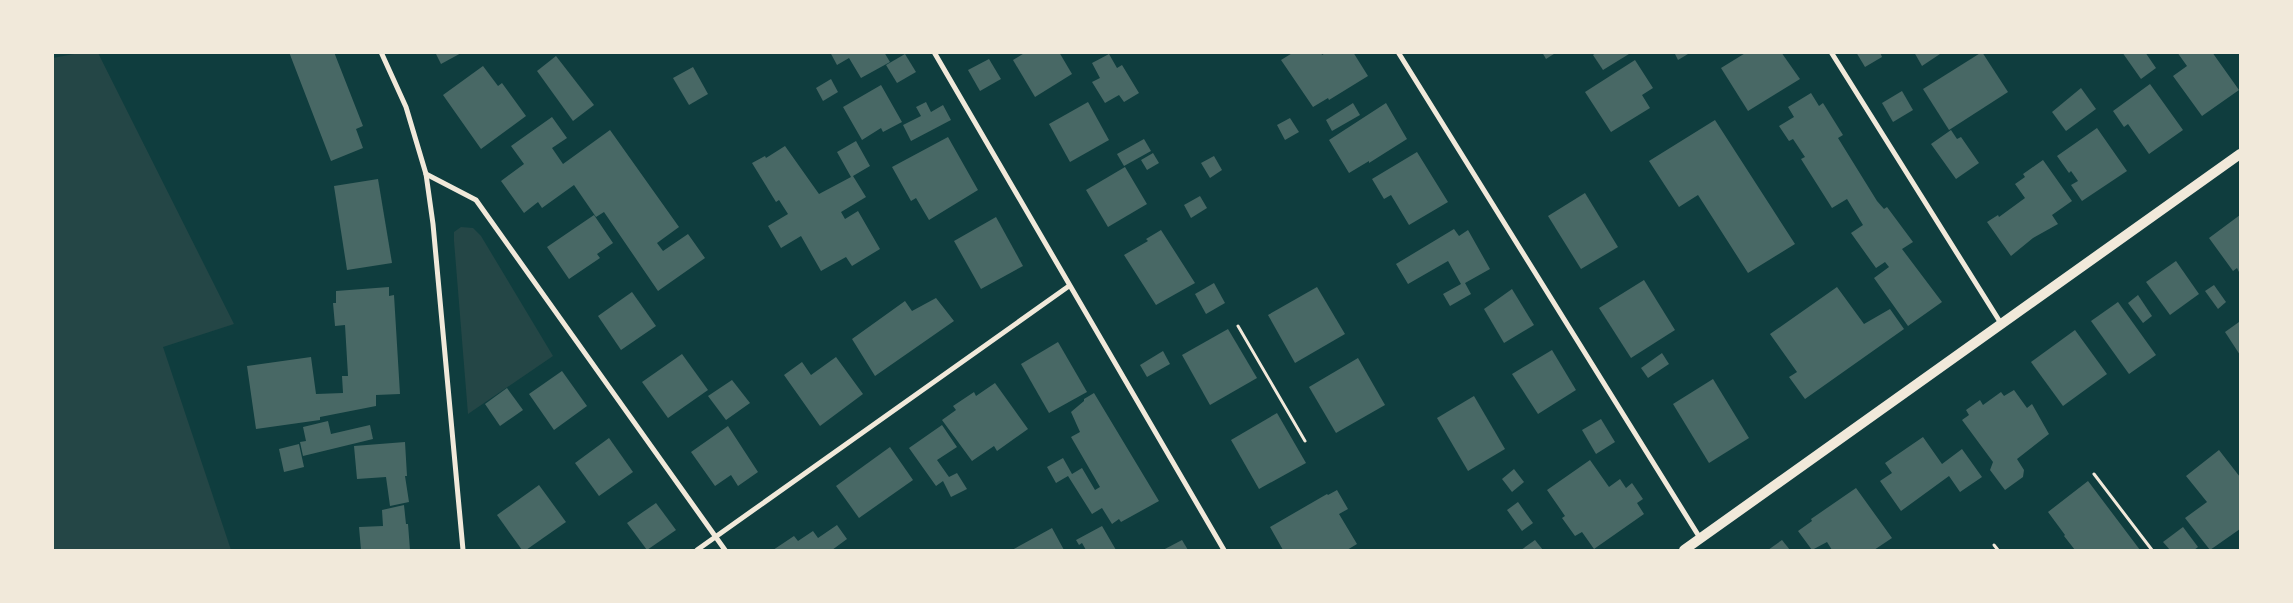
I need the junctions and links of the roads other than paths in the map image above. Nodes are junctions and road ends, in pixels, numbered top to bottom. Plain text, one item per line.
1 (381, 52) edge
2 (934, 52) edge
3 (1398, 52) edge
4 (1831, 52) edge
5 (2240, 154) edge
6 (426, 174) junction
7 (1070, 286) junction
8 (2002, 325) junction
9 (716, 538) junction
10 (1700, 538) junction
11 (463, 550) edge
12 (697, 550) edge
13 (725, 550) edge
14 (1224, 550) edge
15 (1684, 550) edge

1 - 6 street
2 - 7 street
3 - 10 street
4 - 8 street
5 - 8 main road
6 - 9 street
6 - 11 street
7 - 9 street
7 - 14 street
8 - 10 main road
9 - 12 street
9 - 13 street
10 - 15 main road

